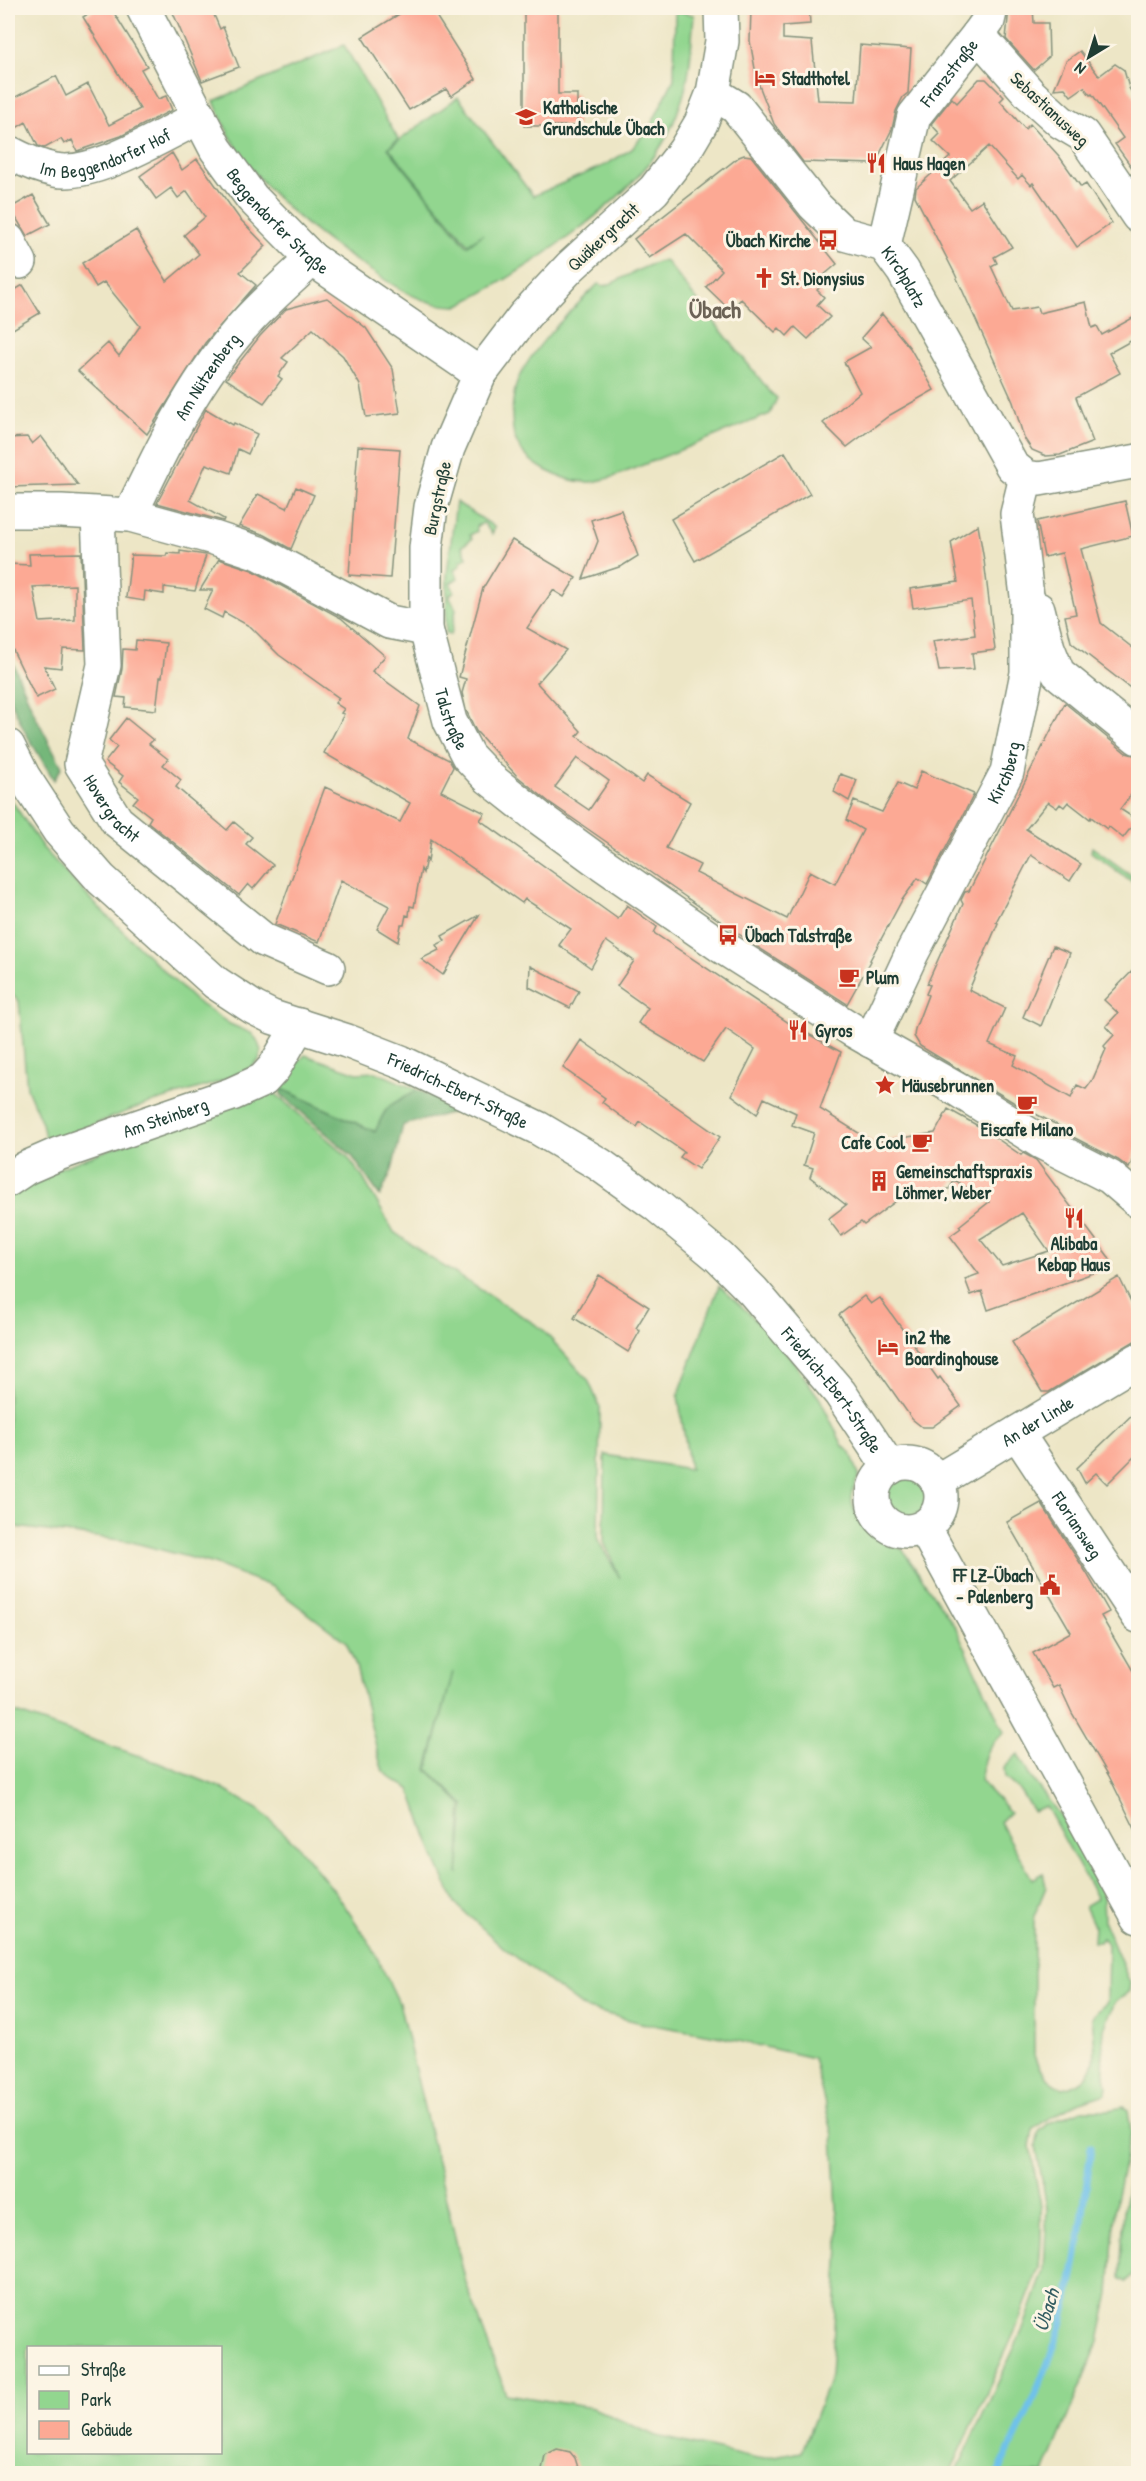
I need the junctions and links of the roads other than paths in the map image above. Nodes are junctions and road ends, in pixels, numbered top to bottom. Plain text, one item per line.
1 (143, 8) edge
2 (721, 8) edge
3 (984, 21) edge
4 (714, 93) junction
5 (200, 117) junction
6 (8, 152) edge
7 (1138, 216) edge
8 (884, 245) junction
9 (312, 259) junction
10 (480, 374) junction
11 (1138, 461) edge
12 (1026, 477) junction
13 (8, 511) edge
14 (98, 515) junction
15 (130, 515) junction
16 (1027, 596) junction
17 (426, 629) junction
18 (1138, 738) edge
19 (8, 746) edge
20 (328, 968) dead end
21 (299, 1025) junction
22 (871, 1041) junction
23 (8, 1180) edge
24 (1138, 1201) edge
25 (1138, 1360) edge
26 (1017, 1433) junction
27 (890, 1468) junction
28 (937, 1481) junction
29 (924, 1527) junction
30 (1138, 1616) edge
31 (1138, 1917) edge

1 - 5 street, Beggendorfer Straße
2 - 4 street, Quäkergracht
3 - 7 street, Sebastianusweg
3 - 8 street, Franzstraße
4 - 8 street, Kirchplatz
4 - 10 street, Quäkergracht
5 - 6 street, Im Beggendorfer Hof
5 - 9 street, Beggendorfer Straße
8 - 12 street, Kirchplatz
9 - 10 street, Beggendorfer Straße
9 - 15 street, Am Nützenberg
10 - 17 street, Burgstraße
11 - 12 street
12 - 16 street, Kirchberg
13 - 14 street
14 - 15 street
14 - 20 street, Hovergracht
15 - 17 street
16 - 18 street
16 - 22 street, Kirchberg
17 - 22 street, Talstraße
19 - 21 street, Friedrich-Ebert-Straße
21 - 23 street, Am Steinberg
21 - 27 street, Friedrich-Ebert-Straße
22 - 24 street, Talstraße
25 - 26 street, An der Linde
26 - 28 street, An der Linde
26 - 30 street, Floriansweg
27 - 28 street, Friedrich-Ebert-Straße
27 - 29 street, Friedrich-Ebert-Straße
28 - 29 street
29 - 31 street

